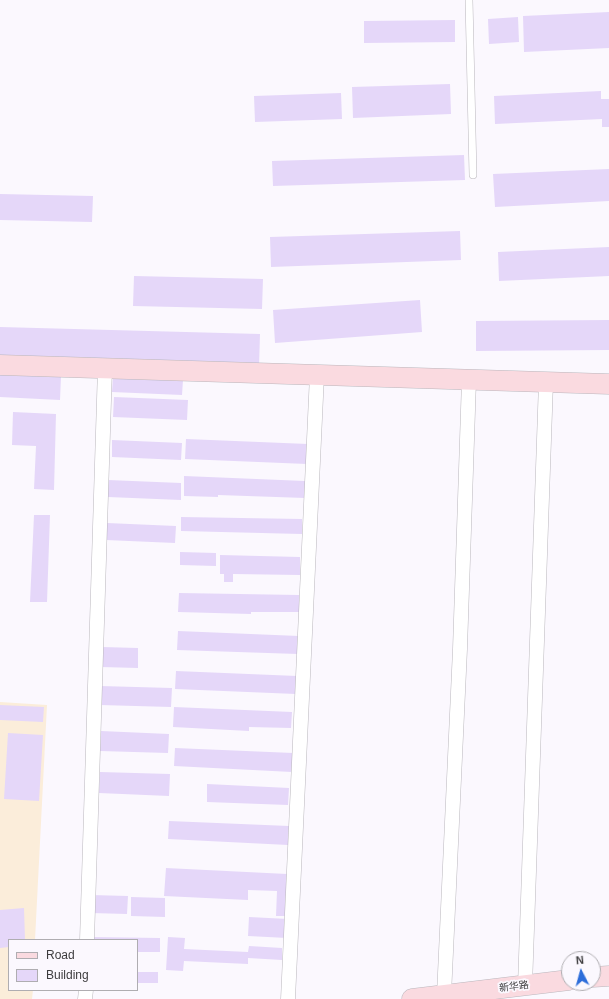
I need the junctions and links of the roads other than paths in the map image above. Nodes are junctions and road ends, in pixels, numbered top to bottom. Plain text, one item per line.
1 (469, 0) edge
2 (473, 175) dead end
3 (0, 365) edge
4 (105, 368) junction
5 (317, 375) junction
6 (469, 380) junction
7 (546, 382) junction
8 (609, 384) edge
9 (87, 939) edge
10 (561, 981) edge
11 (525, 986) junction
12 (444, 995) junction
13 (288, 999) edge
14 (412, 999) edge

1 - 2 lane
3 - 4 street
4 - 5 street
4 - 9 street
5 - 6 street
5 - 13 street
6 - 7 street
6 - 12 street
7 - 8 street
7 - 11 street
10 - 11 street, 新华路
11 - 12 street, 新华路
12 - 14 street, 新华路

